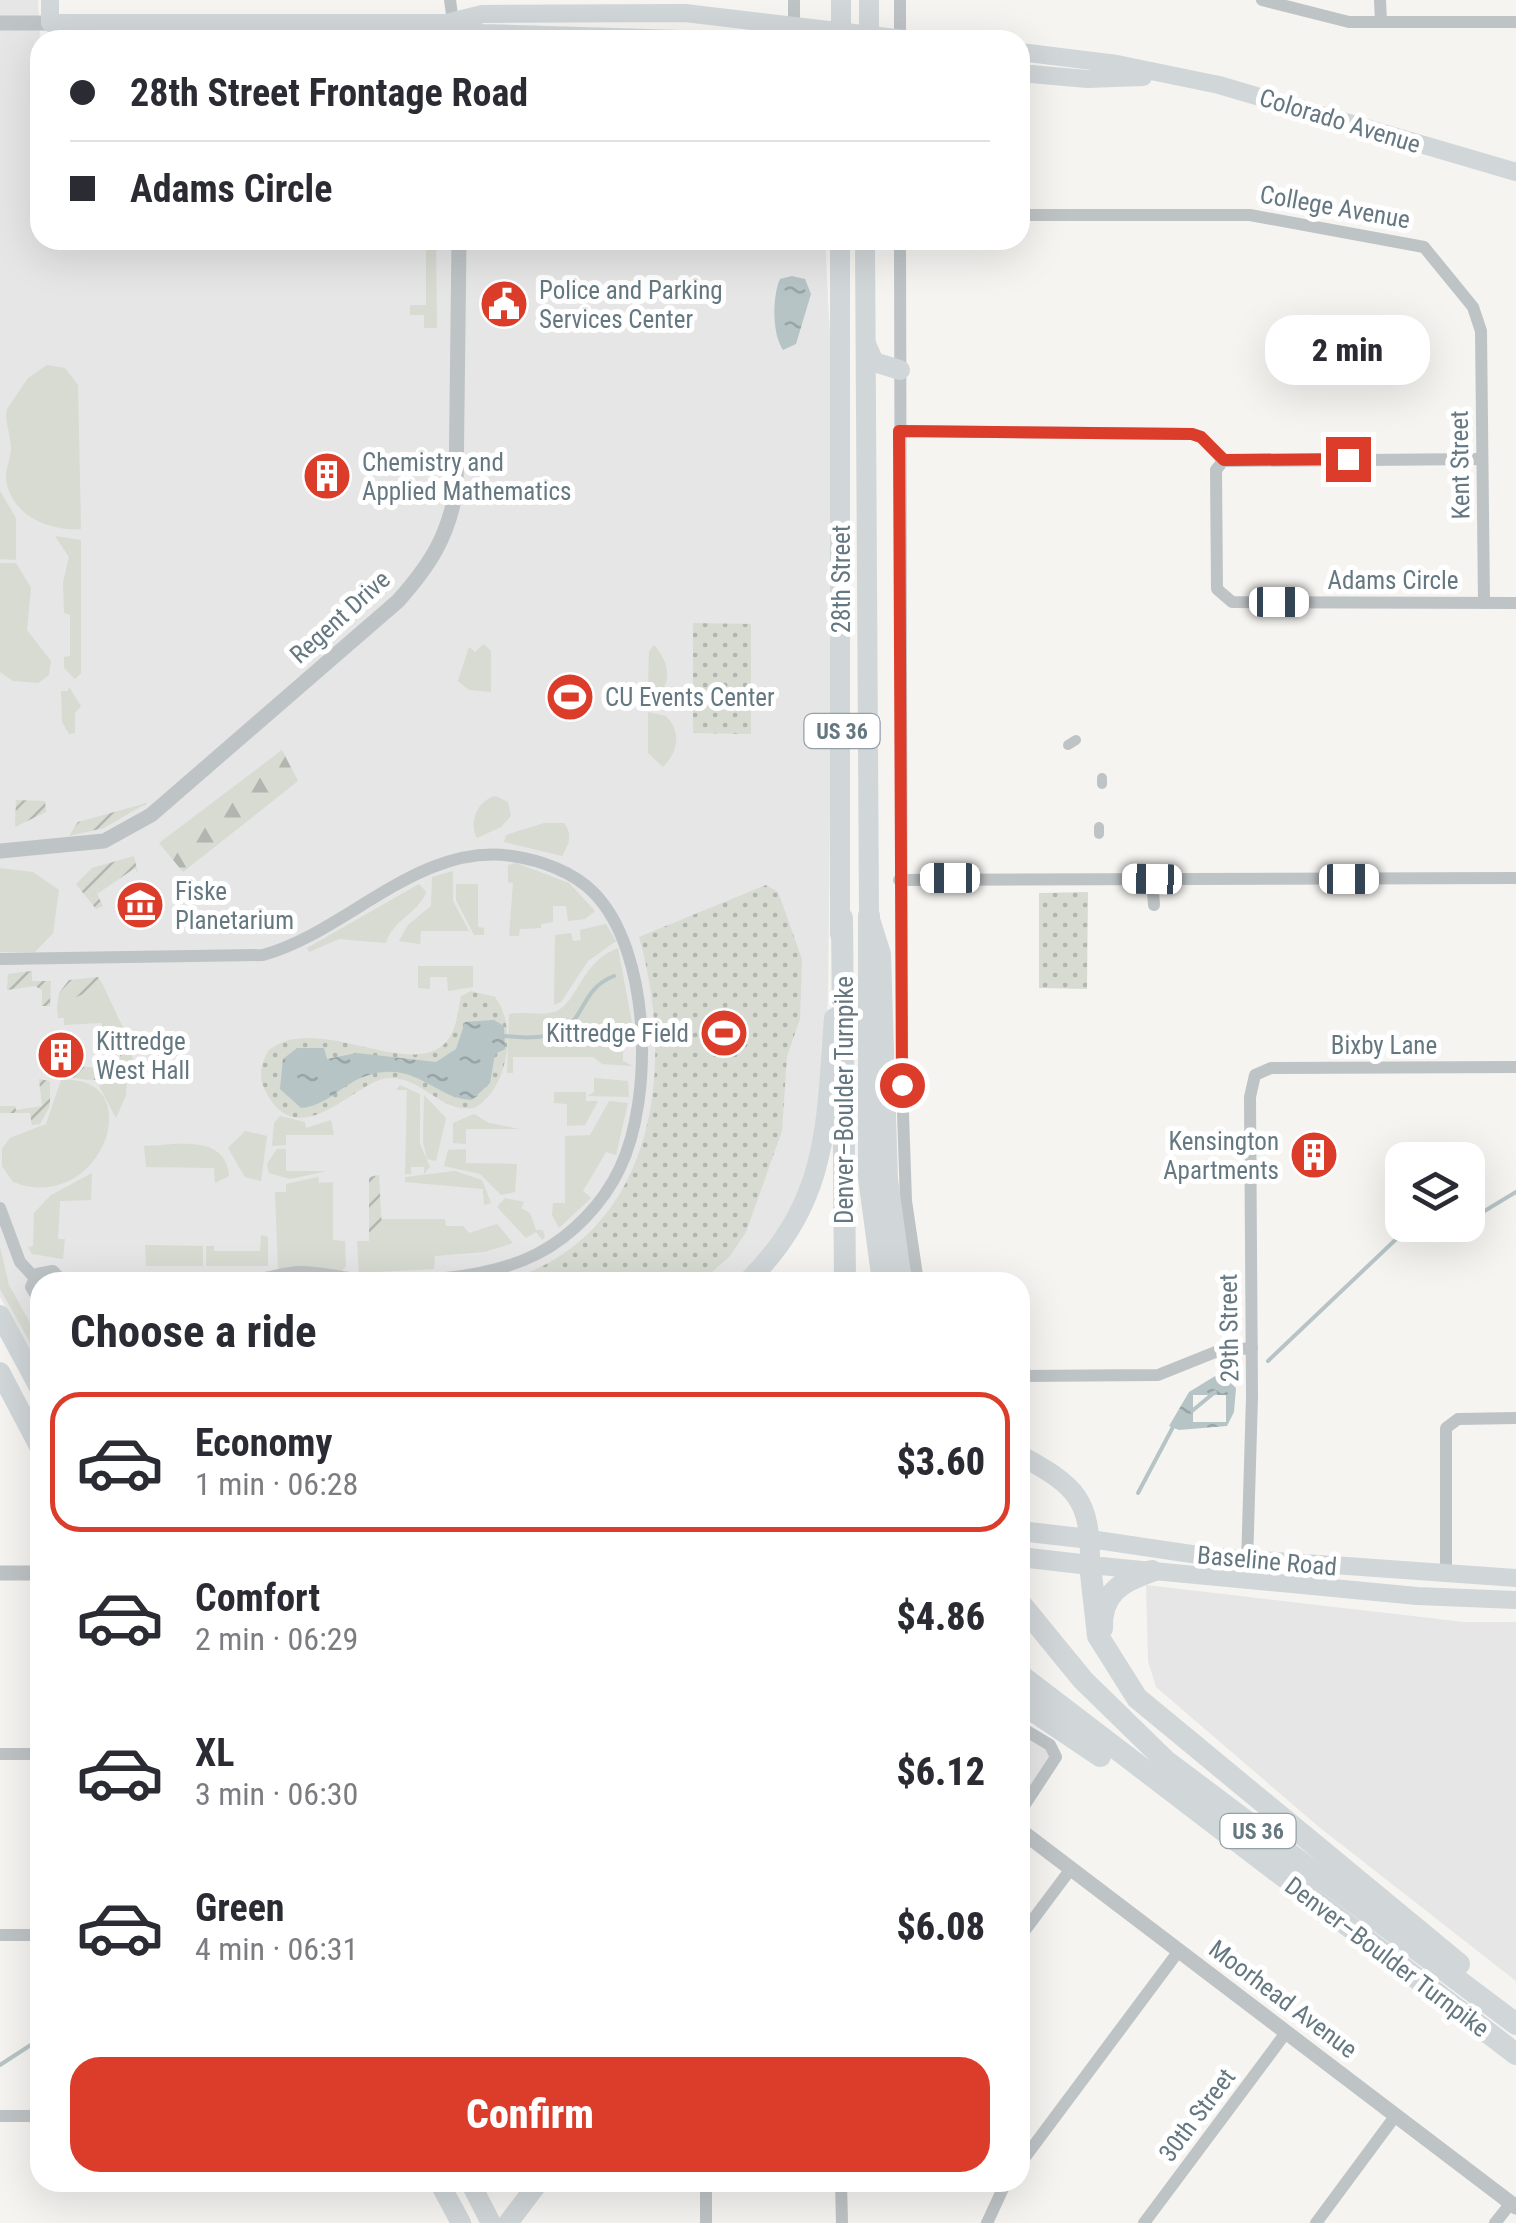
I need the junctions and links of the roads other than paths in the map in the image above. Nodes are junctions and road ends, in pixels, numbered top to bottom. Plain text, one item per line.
1 (50, 0) edge
2 (450, 0) edge
3 (794, 0) edge
4 (841, 0) edge
5 (869, 0) edge
6 (900, 0) edge
7 (1262, 0) edge
8 (1380, 0) edge
9 (1381, 22) junction
10 (1516, 22) edge
11 (0, 24) edge
12 (50, 24) junction
13 (794, 24) junction
14 (396, 30) edge
15 (454, 30) edge
16 (456, 30) edge
17 (818, 30) edge
18 (841, 30) edge
19 (869, 30) edge
20 (904, 30) edge
21 (1030, 54) edge
22 (1030, 74) edge
23 (1163, 75) junction
24 (1516, 172) edge
25 (1030, 215) edge
26 (459, 250) edge
27 (840, 250) edge
28 (865, 250) edge
29 (900, 250) edge
30 (1480, 326) joint
31 (866, 344) junction
32 (900, 370) junction
33 (865, 398) junction
34 (899, 431) junction
35 (1482, 459) junction
36 (1224, 460) junction
37 (1484, 603) junction
38 (1516, 603) edge
39 (0, 851) edge
40 (1516, 878) edge
41 (1152, 879) junction
42 (899, 880) junction
43 (1154, 906) dead end
44 (869, 916) junction
45 (842, 918) junction
46 (0, 959) edge
47 (1516, 1067) edge
48 (1255, 1075) joint
49 (0, 1208) edge
50 (481, 1272) edge
51 (757, 1272) edge
52 (846, 1272) edge
53 (882, 1272) edge
54 (901, 1272) edge
55 (917, 1272) edge
56 (30, 1273) edge
57 (0, 1316) edge
58 (1252, 1348) junction
59 (30, 1371) edge
60 (0, 1372) edge
61 (1030, 1376) edge
62 (1516, 1418) edge
63 (30, 1429) edge
64 (1030, 1450) edge
65 (1030, 1460) edge
66 (1046, 1469) junction
67 (1030, 1532) edge
68 (1090, 1539) junction
69 (1030, 1558) edge
70 (1247, 1559) junction
71 (1090, 1564) junction
72 (1152, 1572) junction
73 (0, 1573) edge
74 (30, 1574) edge
75 (1446, 1576) junction
76 (1516, 1578) edge
77 (1247, 1581) junction
78 (1516, 1600) edge
79 (1030, 1616) edge
80 (1105, 1651) junction
81 (1030, 1684) edge
82 (1030, 1709) edge
83 (1030, 1733) edge
84 (0, 1754) edge
85 (30, 1754) edge
86 (1030, 1797) edge
87 (1030, 1838) edge
88 (1070, 1870) junction
89 (1030, 1924) edge
90 (0, 1935) edge
91 (30, 1935) edge
92 (1376, 1948) junction
93 (1178, 1952) junction
94 (1516, 2011) edge
95 (1516, 2024) edge
96 (1286, 2034) junction
97 (1516, 2054) edge
98 (1396, 2115) junction
99 (0, 2116) edge
100 (30, 2116) edge
101 (1030, 2151) edge
102 (444, 2192) edge
103 (475, 2192) edge
104 (532, 2192) edge
105 (534, 2192) edge
106 (706, 2192) edge
107 (842, 2192) edge
108 (1001, 2192) edge
109 (1513, 2205) edge
110 (461, 2223) edge
111 (491, 2223) edge
112 (508, 2223) edge
113 (525, 2223) edge
114 (706, 2223) edge
115 (842, 2223) edge
116 (987, 2223) edge
117 (1144, 2223) edge
118 (1316, 2223) edge
119 (1495, 2223) edge

1 - 12 main road
2 - 15 street
3 - 13 street
4 - 18 main road
5 - 19 main road
6 - 20 street
7 - 9 street
8 - 9 street
9 - 10 street
11 - 12 street
12 - 14 main road
13 - 16 main road
13 - 17 main road
21 - 23 main road, Colorado Avenue
22 - 23 main road, Colorado Avenue
23 - 24 main road, Colorado Avenue
25 - 30 street, College Avenue
26 - 39 street, Regent Drive
27 - 45 main road, 28th Street / US 36
28 - 31 main road, 28th Street / US 36
29 - 32 street
30 - 35 street, Kent Street
31 - 32 main road
31 - 33 main road, 28th Street / US 36
32 - 33 main road
32 - 34 street
33 - 44 main road, 28th Street / US 36
34 - 36 street
34 - 42 street
35 - 36 street
35 - 37 street, Kent Street
36 - 37 street, Adams Circle
37 - 38 street
40 - 41 street
41 - 42 street
41 - 43 street
42 - 55 street
44 - 53 highway, Denver–Boulder Turnpike / US 36
44 - 54 main road, 28th Street
45 - 51 main road, 28th Street
45 - 52 highway, Denver–Boulder Turnpike / US 36
46 - 50 street
47 - 48 street, Bixby Lane
48 - 58 street, 29th Street
49 - 56 street
57 - 59 main road
58 - 61 street
58 - 70 street, 29th Street
60 - 63 main road
62 - 75 street
64 - 66 main road
65 - 66 main road
66 - 68 main road
67 - 68 main road, Baseline Road
68 - 70 main road, Baseline Road
68 - 71 main road
69 - 71 main road, Baseline Road
70 - 75 main road, Baseline Road
70 - 77 street, 29th Street
71 - 72 main road, Baseline Road
71 - 80 highway
72 - 77 main road, Baseline Road
72 - 80 highway
73 - 74 street
75 - 76 main road, Baseline Road
77 - 78 main road, Baseline Road
79 - 95 highway, Denver–Boulder Turnpike / US 36
80 - 94 highway
81 - 92 highway, Denver–Boulder Turnpike / US 36
82 - 92 highway
83 - 86 street
84 - 85 street
87 - 88 street, Moorhead Avenue
88 - 89 street
88 - 93 street, Moorhead Avenue
90 - 91 street
92 - 97 highway, Denver–Boulder Turnpike / US 36
93 - 96 street, Moorhead Avenue
93 - 101 street
96 - 98 street, Moorhead Avenue
96 - 117 street, 30th Street
98 - 109 street, Moorhead Avenue
98 - 118 street
99 - 100 street
102 - 110 main road
103 - 111 main road
104 - 112 main road
105 - 113 main road
106 - 114 street
107 - 115 street
108 - 116 street
109 - 119 street

